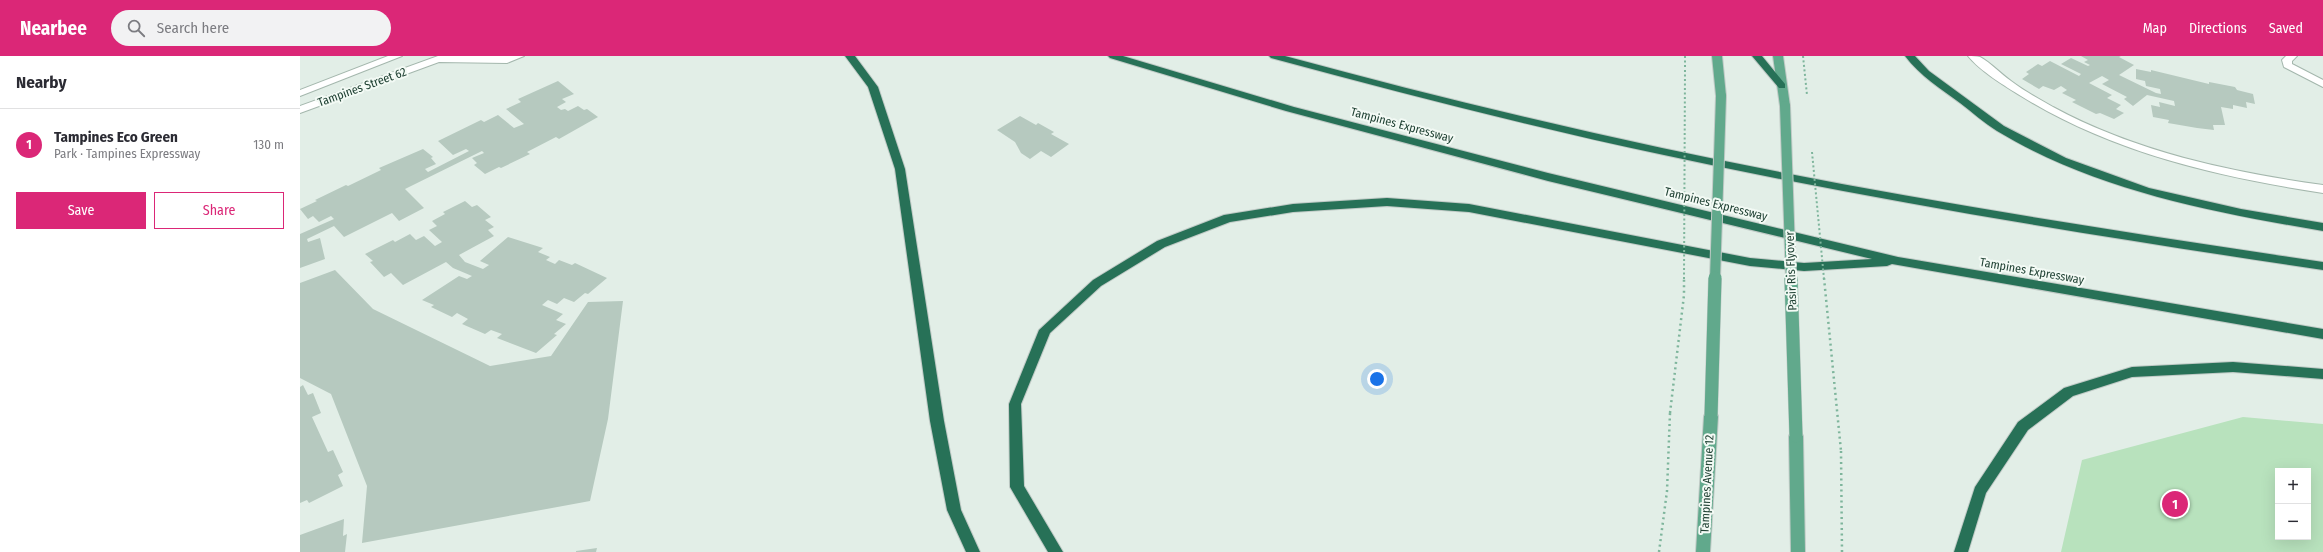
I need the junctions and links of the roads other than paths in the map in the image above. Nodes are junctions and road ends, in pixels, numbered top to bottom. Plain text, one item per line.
1 (397, 56) edge
2 (519, 56) edge
3 (850, 56) edge
4 (1113, 56) edge
5 (1274, 56) edge
6 (1717, 56) edge
7 (1757, 56) edge
8 (1778, 56) edge
9 (1910, 56) edge
10 (1973, 56) edge
11 (2292, 56) edge
12 (350, 74) junction
13 (2323, 84) edge
14 (1782, 86) junction
15 (362, 87) junction
16 (300, 93) edge
17 (300, 110) edge
18 (2323, 189) edge
19 (2323, 227) edge
20 (1898, 261) junction
21 (2323, 266) edge
22 (2323, 334) edge
23 (2323, 374) edge
24 (973, 552) edge
25 (1056, 552) edge
26 (1703, 552) edge
27 (1798, 552) edge
28 (1961, 552) edge

1 - 12 street, Tampines Street 62
2 - 15 street, Tampines Street 62
3 - 24 highway
4 - 20 highway, Tampines Expressway
5 - 21 highway
6 - 26 main road, Tampines Avenue 12, bridge
7 - 14 highway
8 - 14 main road, Pasir Ris Flyover
9 - 19 highway
10 - 18 street
11 - 13 street
12 - 15 street
12 - 16 street, Tampines Street 62
14 - 27 main road, Pasir Ris Flyover, bridge
15 - 17 street, Tampines Street 62
20 - 22 highway, Tampines Expressway
20 - 25 highway
23 - 28 highway

